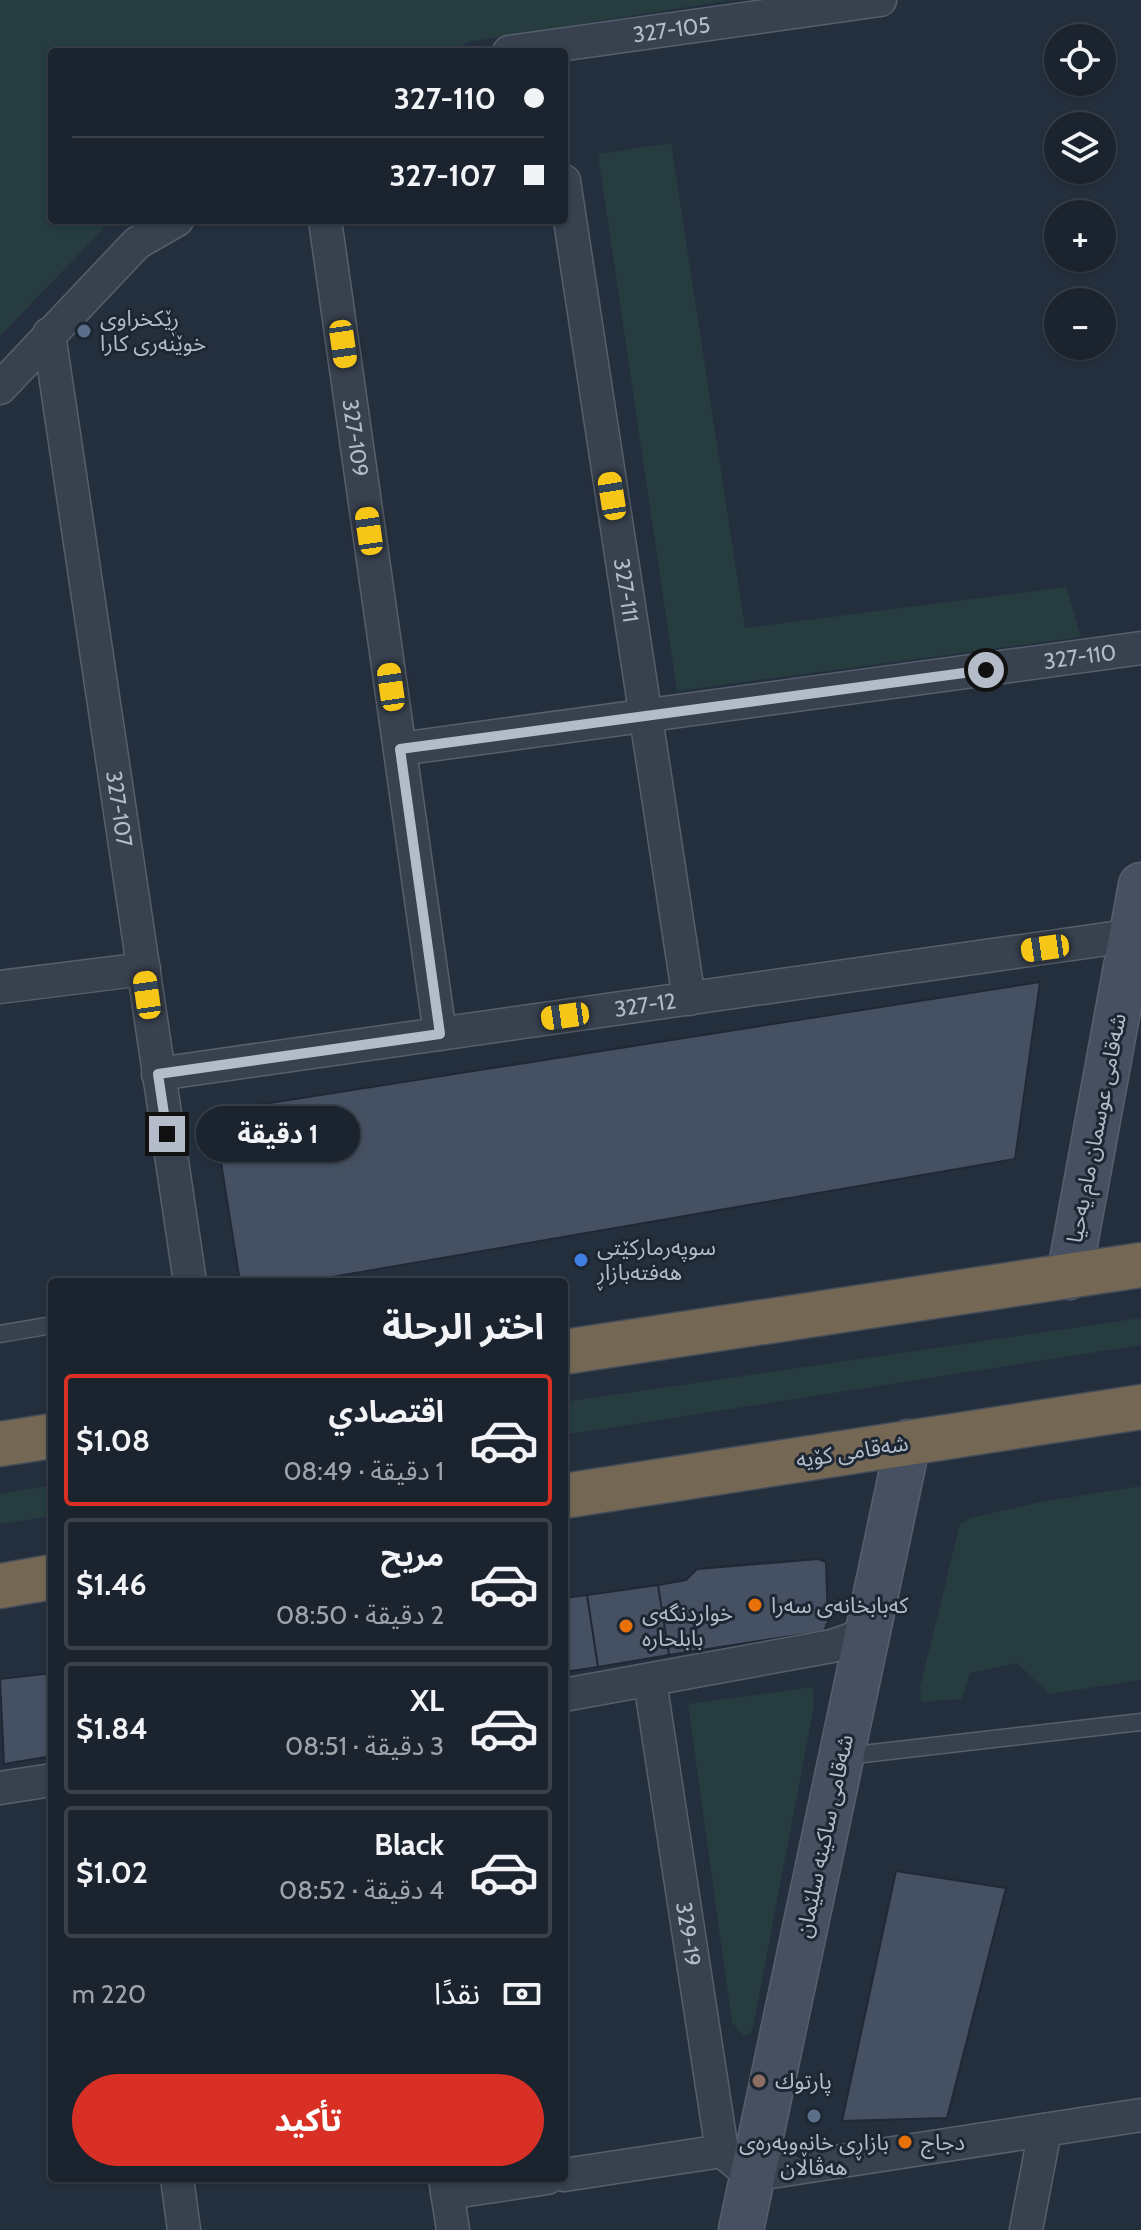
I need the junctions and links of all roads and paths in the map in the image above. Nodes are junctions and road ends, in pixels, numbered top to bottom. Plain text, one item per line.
1 (880, 0) edge
2 (551, 48) edge
3 (568, 207) edge
4 (170, 224) edge
5 (326, 224) edge
6 (49, 334) junction
7 (0, 388) edge
8 (1141, 648) edge
9 (646, 716) junction
10 (400, 749) junction
11 (1141, 885) edge
12 (1137, 935) edge
13 (144, 969) junction
14 (0, 987) edge
15 (689, 999) junction
16 (440, 1034) junction
17 (158, 1074) junction
18 (1141, 1265) edge
19 (1069, 1277) junction
20 (189, 1278) edge
21 (48, 1326) edge
22 (0, 1334) edge
23 (568, 1351) edge
24 (1141, 1407) edge
25 (48, 1437) edge
26 (908, 1442) junction
27 (0, 1444) edge
28 (568, 1495) edge
29 (48, 1578) edge
30 (0, 1586) edge
31 (866, 1634) junction
32 (650, 1681) junction
33 (568, 1694) edge
34 (1141, 1722) edge
35 (840, 1757) junction
36 (48, 1781) edge
37 (0, 1788) edge
38 (1141, 2115) edge
39 (1045, 2130) junction
40 (737, 2163) junction
41 (568, 2175) edge
42 (178, 2182) edge
43 (496, 2182) edge
44 (446, 2186) edge
45 (184, 2230) edge
46 (453, 2230) edge
47 (741, 2230) edge
48 (1026, 2230) edge

1 - 2 street, 327-105
3 - 9 street, 327-111
4 - 6 street
5 - 10 street, 327-109
6 - 7 street
6 - 13 street, 327-107
8 - 9 street, 327-110
9 - 10 street, 327-110
9 - 15 street, 327-111
10 - 16 street, 327-109
11 - 12 street, شەقامی عوسمان مام یەحیا
12 - 15 street, 327-12
12 - 19 street, شەقامی عوسمان مام یەحیا
13 - 14 street
13 - 17 street, 327-107
15 - 16 street, 327-12
16 - 17 street, 327-12
17 - 20 street, 327-107
18 - 19 highway
19 - 23 highway
21 - 22 lane
24 - 26 highway, شەقامی کۆیە
25 - 27 highway
26 - 28 highway, شەقامی کۆیە
26 - 31 street, شەقامی ساکینە سلێمان
29 - 30 highway
31 - 32 street
31 - 35 street, شەقامی ساکینە سلێمان
32 - 33 street
32 - 40 street, 329-19
34 - 35 lane
35 - 40 street, شەقامی ساکینە سلێمان
36 - 37 street
38 - 39 street
39 - 40 street
39 - 48 street
40 - 41 street
40 - 47 street, شەقامی ساکینە سلێمان
42 - 45 street
43 - 44 street
44 - 46 street

